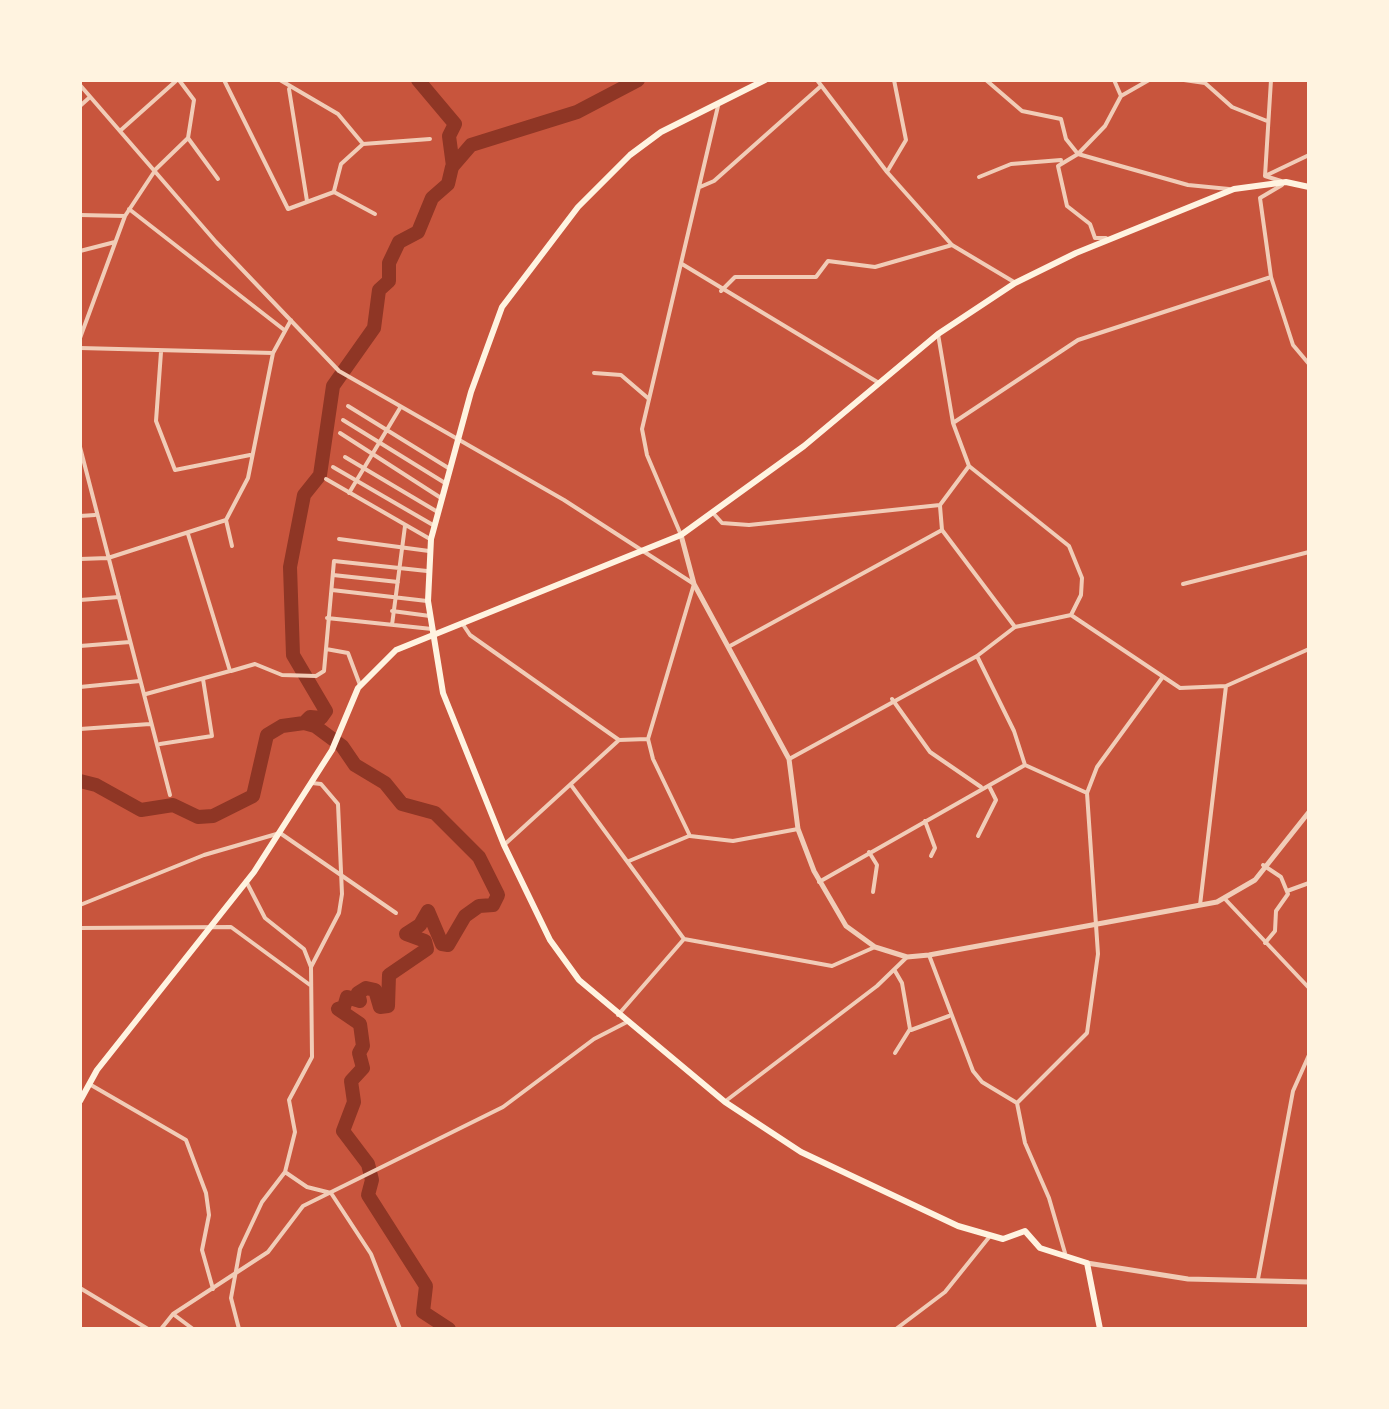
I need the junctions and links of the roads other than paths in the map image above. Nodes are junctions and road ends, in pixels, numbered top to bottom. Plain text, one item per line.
1 (178, 80) edge
2 (224, 80) edge
3 (280, 80) edge
4 (766, 80) edge
5 (817, 80) edge
6 (894, 80) edge
7 (986, 80) edge
8 (1114, 80) edge
9 (1149, 80) edge
10 (1184, 80) edge
11 (1271, 80) edge
12 (80, 85) edge
13 (821, 86) junction
14 (289, 89) junction
15 (1121, 96) junction
16 (90, 97) junction
17 (719, 102) junction
18 (80, 106) edge
19 (1267, 121) junction
20 (119, 132) junction
21 (188, 138) junction
22 (430, 139) dead end
23 (363, 144) junction
24 (1078, 154) junction
25 (1309, 155) edge
26 (1070, 158) junction
27 (156, 169) junction
28 (888, 172) junction
29 (1265, 176) junction
30 (979, 177) dead end
31 (218, 178) dead end
32 (1286, 182) junction
33 (700, 187) junction
34 (1309, 187) edge
35 (1234, 189) junction
36 (334, 192) junction
37 (307, 201) junction
38 (129, 209) junction
39 (375, 214) dead end
40 (80, 215) edge
41 (125, 216) junction
42 (1116, 237) junction
43 (115, 242) junction
44 (952, 245) junction
45 (80, 251) edge
46 (680, 262) junction
47 (1271, 277) junction
48 (1016, 283) junction
49 (721, 291) junction
50 (90, 302) junction
51 (80, 303) edge
52 (291, 320) junction
53 (284, 330) junction
54 (938, 334) junction
55 (80, 338) edge
56 (80, 348) edge
57 (161, 352) junction
58 (273, 353) junction
59 (1309, 364) edge
60 (594, 373) dead end
61 (879, 383) junction
62 (648, 398) junction
63 (348, 406) dead end
64 (400, 408) junction
65 (343, 420) dead end
66 (953, 423) junction
67 (388, 431) junction
68 (340, 433) dead end
69 (459, 438) junction
70 (380, 442) junction
71 (80, 448) edge
72 (372, 454) junction
73 (250, 455) junction
74 (346, 457) dead end
75 (969, 466) junction
76 (362, 467) junction
77 (334, 468) dead end
78 (450, 469) junction
79 (83, 474) edge
80 (326, 479) dead end
81 (356, 480) junction
82 (446, 484) junction
83 (349, 493) junction
84 (442, 499) junction
85 (940, 505) junction
86 (438, 512) junction
87 (713, 513) junction
88 (97, 515) junction
89 (80, 516) edge
90 (226, 520) junction
91 (406, 526) junction
92 (435, 526) junction
93 (942, 530) junction
94 (188, 534) junction
95 (681, 535) junction
96 (339, 539) dead end
97 (432, 540) junction
98 (232, 546) dead end
99 (403, 547) junction
100 (430, 551) junction
101 (642, 552) junction
102 (1309, 552) edge
103 (108, 558) junction
104 (80, 559) edge
105 (400, 566) junction
106 (428, 571) junction
107 (332, 575) junction
108 (398, 582) junction
109 (694, 584) junction
110 (1182, 584) dead end
111 (332, 590) junction
112 (395, 596) junction
113 (119, 597) junction
114 (80, 600) edge
115 (428, 601) junction
116 (392, 611) junction
117 (430, 616) junction
118 (1070, 616) junction
119 (328, 618) junction
120 (462, 622) junction
121 (392, 625) junction
122 (1015, 627) junction
123 (432, 631) junction
124 (130, 642) junction
125 (80, 646) edge
126 (730, 646) junction
127 (326, 648) junction
128 (1309, 648) edge
129 (977, 656) junction
130 (230, 671) junction
131 (1162, 678) junction
132 (203, 679) junction
133 (141, 681) junction
134 (360, 685) junction
135 (1226, 686) junction
136 (80, 687) edge
137 (144, 695) junction
138 (892, 699) junction
139 (152, 724) junction
140 (80, 729) edge
141 (648, 739) junction
142 (618, 740) junction
143 (158, 744) junction
144 (790, 759) junction
145 (1025, 765) junction
146 (312, 783) junction
147 (571, 785) junction
148 (989, 786) junction
149 (981, 787) junction
150 (1087, 794) junction
151 (170, 795) dead end
152 (1309, 812) edge
153 (925, 822) junction
154 (798, 829) junction
155 (280, 832) junction
156 (690, 836) junction
157 (978, 836) dead end
158 (504, 845) junction
159 (869, 852) junction
160 (931, 856) dead end
161 (629, 861) junction
162 (1263, 864) junction
163 (342, 873) junction
164 (246, 882) junction
165 (819, 882) junction
166 (1309, 883) edge
167 (1288, 891) junction
168 (872, 892) dead end
169 (1225, 899) junction
170 (80, 905) edge
171 (1200, 905) junction
172 (396, 913) dead end
173 (213, 926) junction
174 (1097, 926) junction
175 (80, 928) edge
176 (684, 940) junction
177 (1265, 943) junction
178 (875, 947) junction
179 (929, 955) junction
180 (907, 957) junction
181 (311, 967) junction
182 (895, 970) junction
183 (310, 984) junction
184 (1309, 988) edge
185 (618, 1015) junction
186 (949, 1016) junction
187 (626, 1022) junction
188 (910, 1028) junction
189 (895, 1053) dead end
190 (1309, 1055) edge
191 (89, 1084) junction
192 (80, 1101) edge
193 (725, 1102) junction
194 (1016, 1103) junction
195 (285, 1172) junction
196 (331, 1193) junction
197 (990, 1236) junction
198 (1065, 1254) junction
199 (1087, 1263) junction
200 (235, 1278) junction
201 (1257, 1282) junction
202 (1309, 1282) edge
203 (80, 1288) edge
204 (214, 1288) junction
205 (173, 1314) junction
206 (148, 1329) edge
207 (160, 1329) edge
208 (193, 1329) edge
209 (239, 1329) edge
210 (400, 1329) edge
211 (896, 1329) edge
212 (1100, 1329) edge

1 - 20 street
1 - 21 street
2 - 37 street
3 - 14 street
4 - 17 main road
5 - 13 street
6 - 28 street
7 - 24 street
8 - 15 street
9 - 15 street
10 - 19 street
11 - 19 street
12 - 16 street
13 - 28 street
13 - 33 street
14 - 23 street
14 - 37 street
15 - 24 street
16 - 18 street
16 - 20 street
17 - 33 street
17 - 69 main road
19 - 29 street
20 - 27 street
21 - 27 street
21 - 31 street
22 - 23 street
23 - 36 street
24 - 26 street
24 - 35 street
25 - 29 street
26 - 30 street
26 - 42 street
27 - 38 street
27 - 52 street
28 - 44 street
29 - 32 street
32 - 34 main road
32 - 35 main road
32 - 47 street
33 - 46 street
35 - 42 main road
36 - 37 street
36 - 39 street
38 - 41 street
38 - 53 street
40 - 41 street
41 - 43 street
42 - 48 main road
43 - 45 street
43 - 50 street
44 - 48 street
44 - 49 street
46 - 49 street
46 - 62 street
47 - 59 street
47 - 66 street
48 - 54 main road
49 - 61 street
50 - 51 street
50 - 55 street
52 - 53 street
52 - 64 street
53 - 58 street
54 - 61 main road
54 - 66 street
56 - 57 street
57 - 58 street
57 - 73 street
58 - 73 street
60 - 62 street
61 - 87 main road
62 - 95 street
63 - 67 street
64 - 67 street
64 - 69 street
65 - 70 street
66 - 75 street
67 - 70 street
67 - 78 street
68 - 72 street
69 - 78 main road
69 - 101 street
70 - 72 street
70 - 82 street
71 - 79 street
72 - 76 street
72 - 84 street
73 - 90 street
74 - 76 street
75 - 85 street
75 - 118 street
76 - 81 street
76 - 86 street
77 - 81 street
78 - 82 main road
79 - 88 street
80 - 83 street
81 - 83 street
81 - 92 street
82 - 84 main road
83 - 91 street
84 - 86 main road
85 - 87 street
85 - 93 street
86 - 92 main road
87 - 95 main road
88 - 89 street
88 - 103 street
90 - 94 street
90 - 98 street
91 - 97 street
91 - 99 street
92 - 97 main road
93 - 122 street
93 - 126 street
94 - 103 street
94 - 130 street
95 - 101 main road
95 - 109 street
96 - 99 street
97 - 100 main road
99 - 100 street
99 - 105 street
100 - 106 main road
101 - 109 street
101 - 120 main road
102 - 110 street
103 - 104 street
103 - 113 street
105 - 106 street
105 - 107 street
105 - 108 street
106 - 115 main road
107 - 108 street
107 - 111 street
108 - 112 street
109 - 126 street
109 - 141 street
111 - 112 street
111 - 119 street
112 - 115 street
112 - 116 street
113 - 114 street
113 - 124 street
115 - 117 main road
116 - 117 street
116 - 121 street
117 - 123 main road
118 - 122 street
118 - 131 street
119 - 121 street
119 - 127 street
120 - 123 main road
120 - 142 street
121 - 123 street
122 - 129 street
123 - 134 main road
123 - 158 main road
124 - 125 street
124 - 133 street
126 - 144 street
127 - 130 street
127 - 134 street
128 - 135 street
129 - 138 street
129 - 145 street
130 - 132 street
131 - 135 street
131 - 150 street
132 - 137 street
132 - 143 street
133 - 136 street
133 - 137 street
134 - 146 main road
135 - 171 street
137 - 139 street
138 - 144 street
138 - 149 street
139 - 140 street
139 - 143 street
141 - 142 street
141 - 156 street
142 - 147 street
143 - 151 street
144 - 154 street
145 - 148 street
145 - 150 street
146 - 155 main road
146 - 163 street
147 - 158 street
147 - 161 street
148 - 149 street
148 - 157 street
149 - 153 street
150 - 174 street
152 - 162 street
153 - 159 street
153 - 160 street
154 - 156 street
154 - 165 street
155 - 163 street
155 - 164 main road
155 - 170 street
156 - 161 street
158 - 185 main road
159 - 165 street
159 - 168 street
161 - 176 street
162 - 167 street
162 - 169 street
163 - 172 street
163 - 181 street
164 - 173 main road
164 - 181 street
165 - 178 street
166 - 167 street
167 - 177 street
169 - 171 street
169 - 177 street
171 - 174 street
173 - 175 street
173 - 183 street
173 - 191 main road
174 - 179 street
174 - 194 street
176 - 178 street
176 - 185 street
177 - 184 street
178 - 180 street
179 - 180 street
179 - 186 street
180 - 182 street
181 - 183 street
182 - 188 street
182 - 193 street
183 - 195 street
185 - 187 main road
186 - 188 street
186 - 194 street
187 - 193 main road
187 - 196 street
188 - 189 street
190 - 201 street
191 - 192 main road
191 - 204 street
193 - 197 main road
194 - 198 street
195 - 196 street
195 - 200 street
196 - 200 street
196 - 210 street
197 - 198 main road
197 - 211 street
198 - 199 main road
199 - 201 street
199 - 212 main road
200 - 204 street
200 - 209 street
201 - 202 street
203 - 206 street
204 - 205 street
205 - 207 street
205 - 208 street

